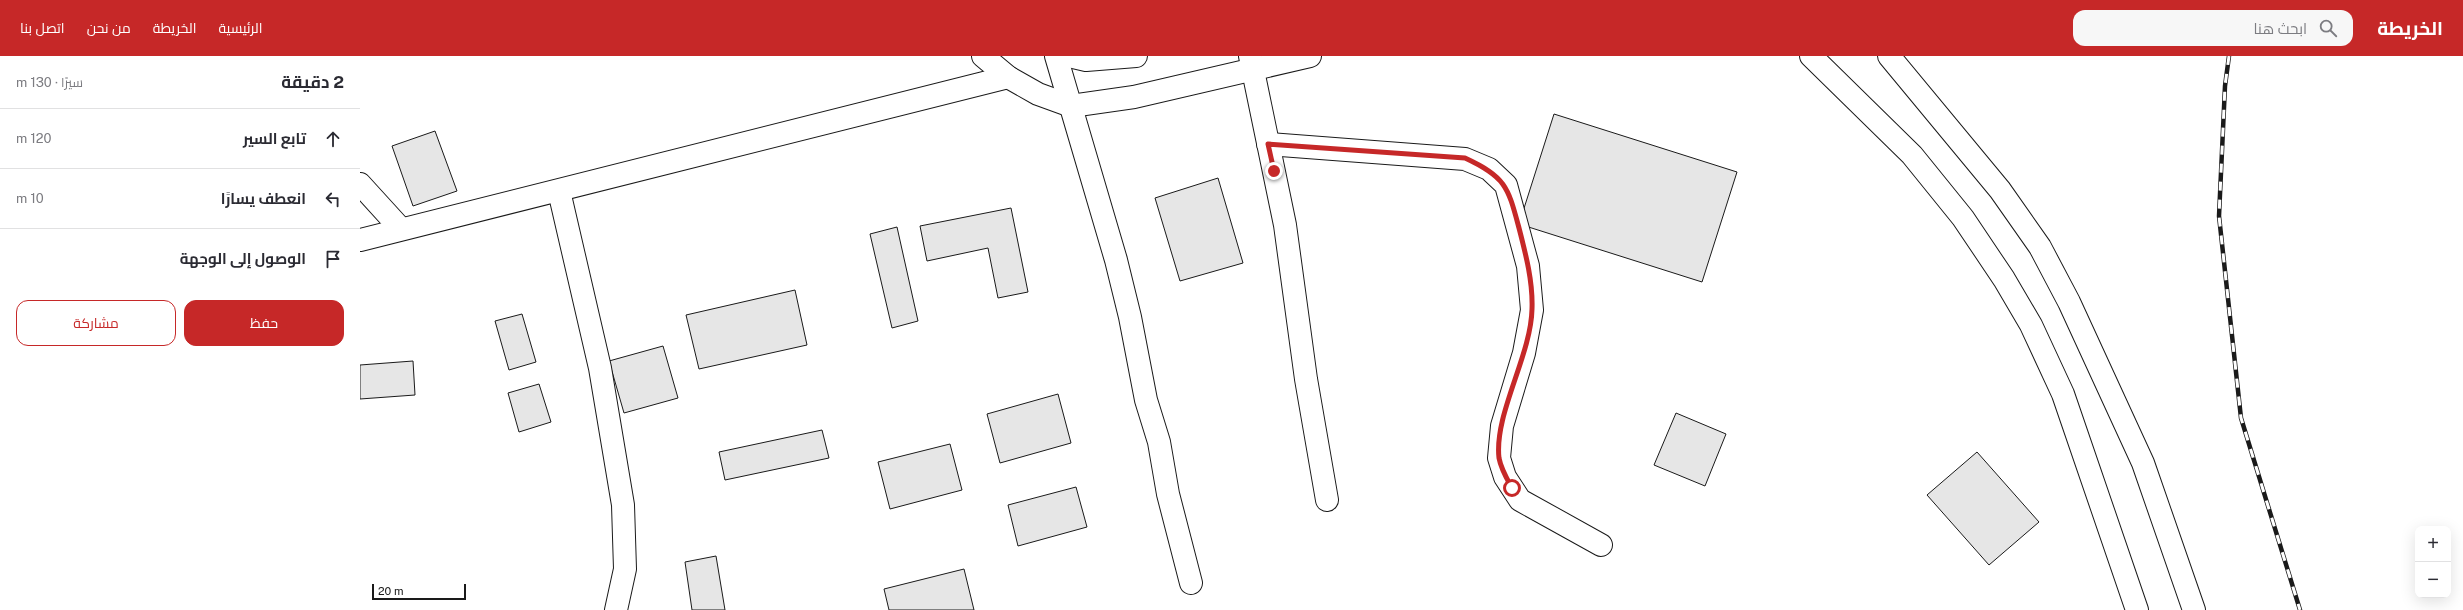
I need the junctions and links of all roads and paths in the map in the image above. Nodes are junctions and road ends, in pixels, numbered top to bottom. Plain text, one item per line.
1 (983, 56) edge
2 (1056, 56) edge
3 (1069, 56) edge
4 (1136, 56) edge
5 (1310, 56) edge
6 (1811, 56) edge
7 (1889, 56) edge
8 (1252, 63) edge
9 (1008, 77) junction
10 (1071, 106) junction
11 (1268, 144) junction
12 (360, 184) edge
13 (559, 191) junction
14 (402, 229) junction
15 (360, 240) edge
16 (1326, 500) dead end
17 (1601, 545) dead end
18 (1191, 583) dead end
19 (616, 610) edge
20 (2137, 610) edge
21 (2194, 610) edge

1 - 9 street
2 - 10 street
3 - 4 street
5 - 8 street
6 - 20 street
7 - 21 street
8 - 10 street
8 - 11 street
9 - 10 street
9 - 13 street
10 - 18 street
11 - 16 street
11 - 17 street
12 - 14 street
13 - 14 street
13 - 19 street
14 - 15 street

